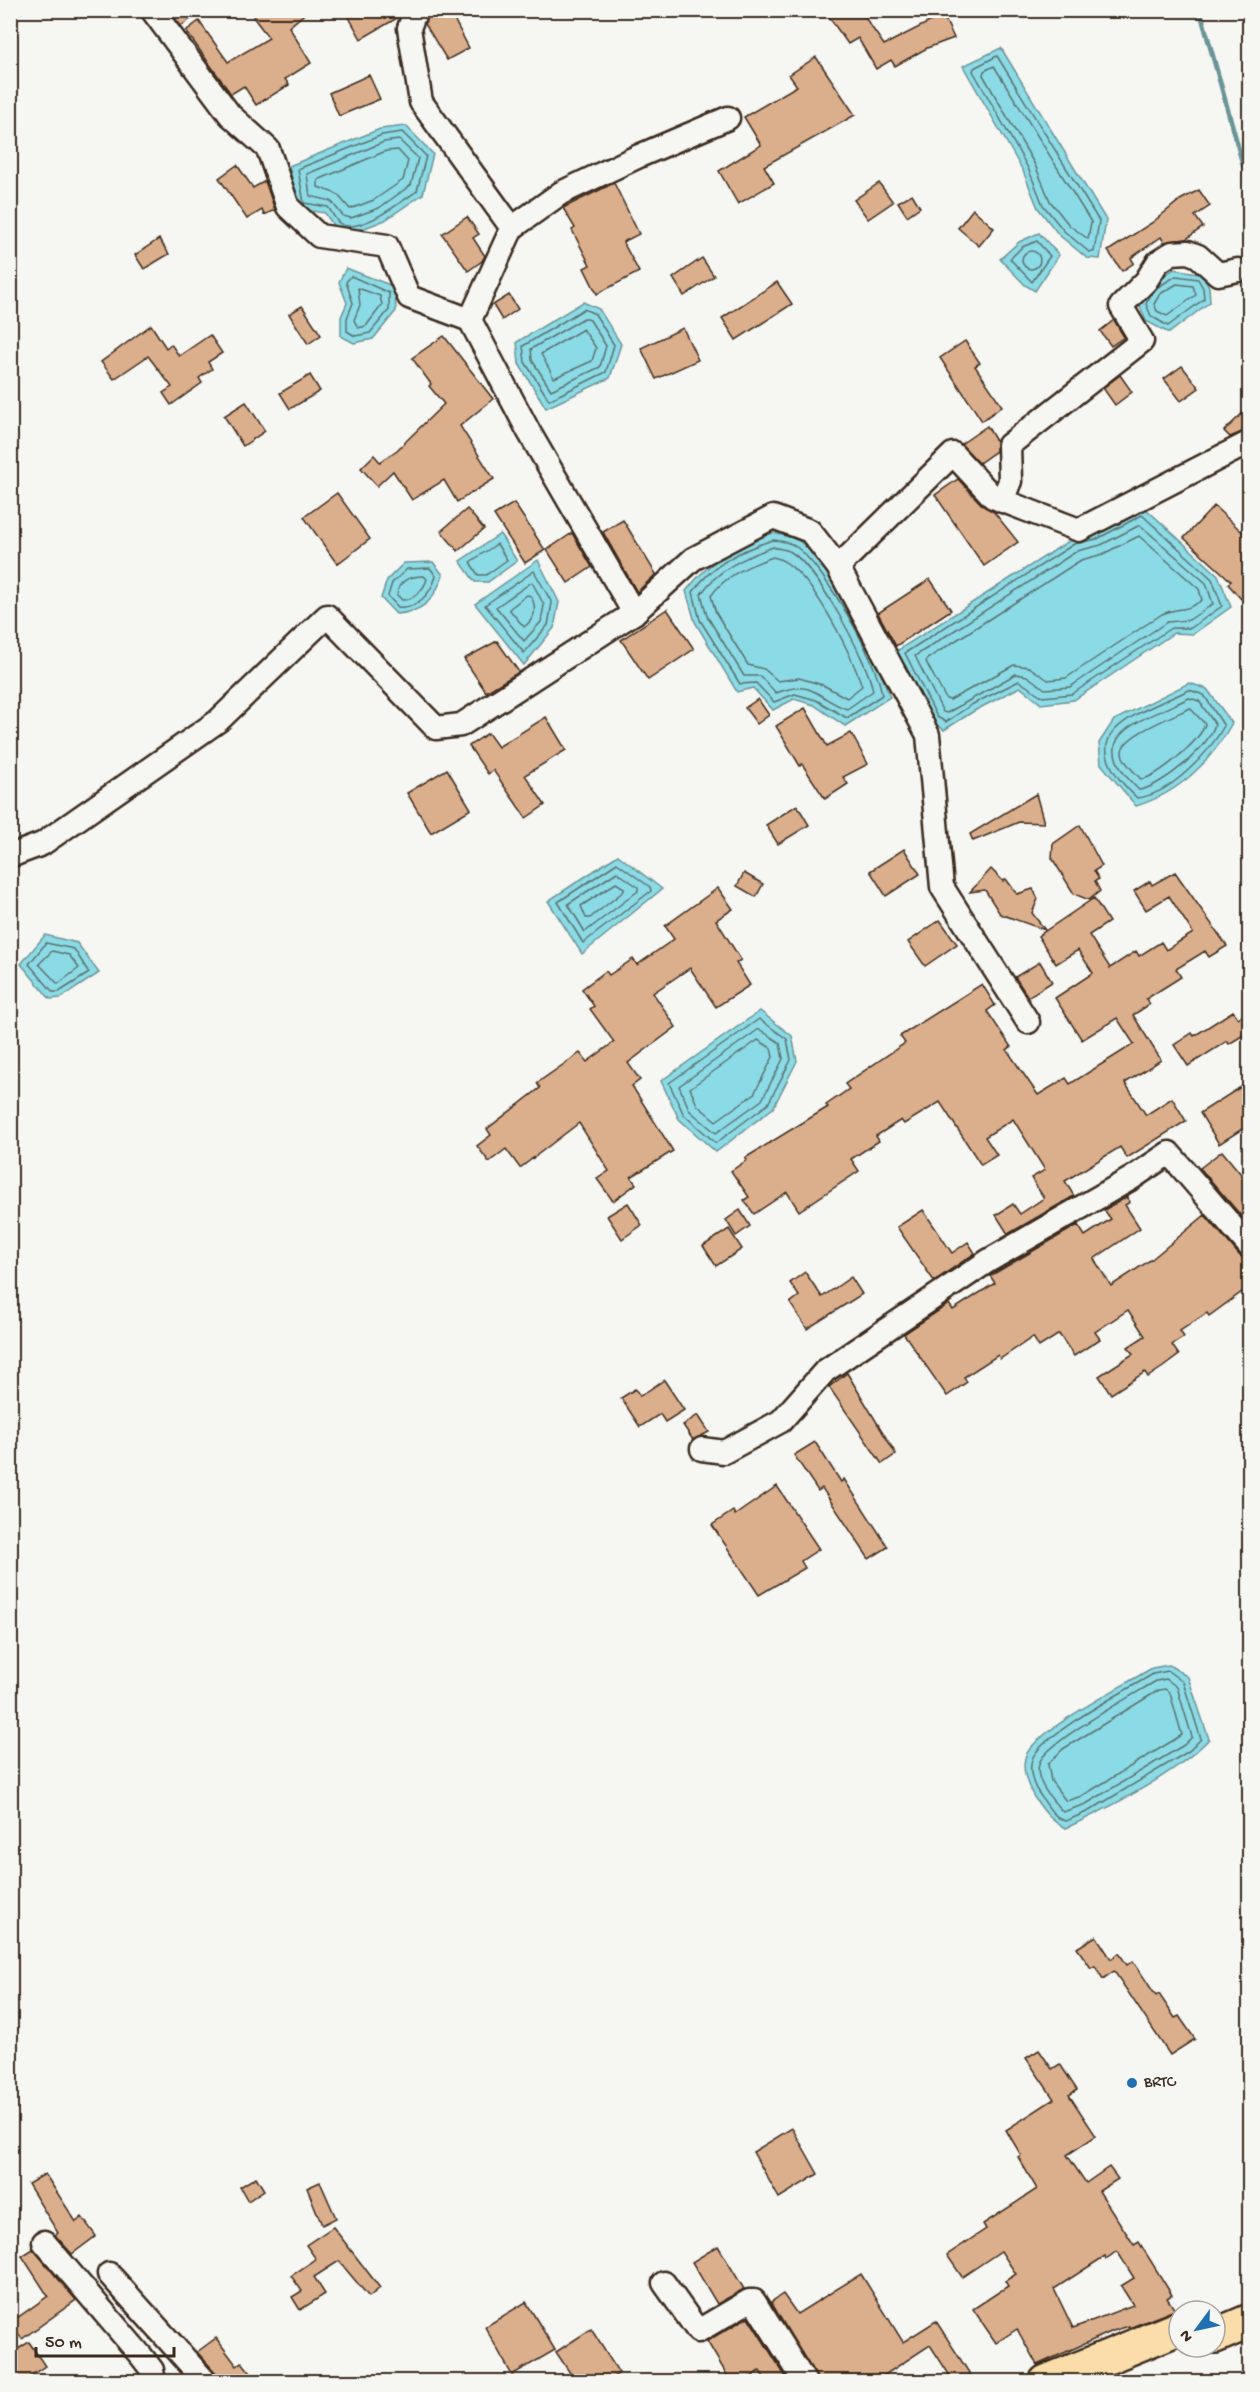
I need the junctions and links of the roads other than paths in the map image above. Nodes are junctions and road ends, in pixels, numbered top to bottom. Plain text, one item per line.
1 (152, 10) edge
2 (416, 10) edge
3 (728, 118) dead end
4 (512, 228) junction
5 (1238, 270) dead end
6 (470, 320) junction
7 (1250, 442) edge
8 (1002, 501) junction
9 (838, 567) junction
10 (634, 613) junction
11 (10, 856) edge
12 (1028, 1022) dead end
13 (1250, 1247) edge
14 (702, 1449) dead end
15 (44, 2242) dead end
16 (109, 2274) dead end
17 (664, 2283) dead end
18 (1250, 2297) edge
19 (1227, 2307) edge
20 (1250, 2321) edge
21 (1227, 2331) edge
22 (1167, 2333) edge
23 (1167, 2356) edge
24 (154, 2382) edge
25 (206, 2382) edge
26 (805, 2382) edge
27 (1046, 2382) edge
28 (1104, 2382) edge

1 - 6 street
2 - 4 street
3 - 4 street
4 - 6 street
5 - 8 street
6 - 10 street
7 - 8 street
8 - 9 street
9 - 10 street
9 - 12 street
10 - 11 street
13 - 14 street
15 - 24 street
16 - 25 street
17 - 26 street
18 - 19 highway
20 - 21 highway
22 - 27 highway
23 - 28 highway

